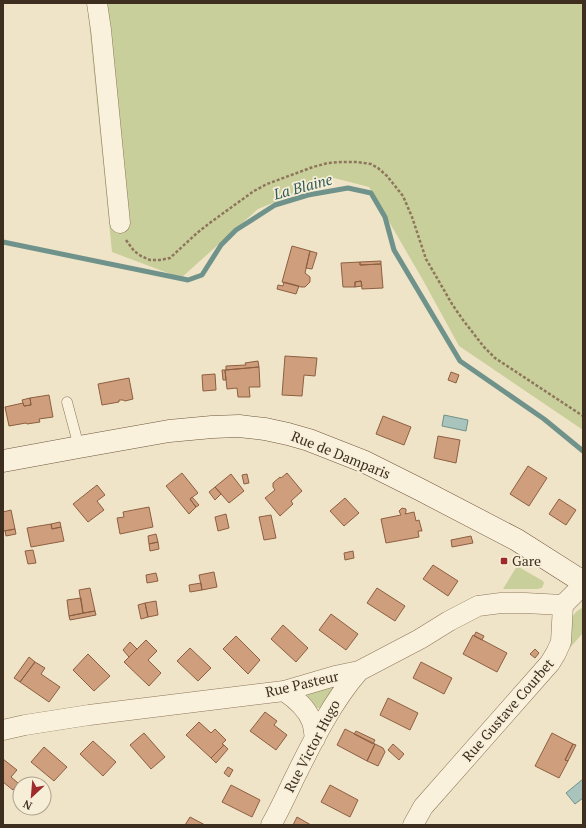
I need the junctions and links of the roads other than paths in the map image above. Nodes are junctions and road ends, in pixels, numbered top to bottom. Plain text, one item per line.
1 (97, 3) edge
2 (120, 223) road end
3 (68, 402) dead end
4 (79, 447) junction
5 (3, 461) edge
6 (583, 582) edge
7 (583, 589) edge
8 (563, 605) junction
9 (359, 671) junction
10 (284, 691) junction
11 (3, 730) edge
12 (315, 739) junction
13 (271, 825) edge
14 (413, 825) edge

1 - 2 street
3 - 4 lane
4 - 5 main road, Rue de Damparis
4 - 6 main road, Rue de Damparis
7 - 8 street
8 - 9 street, Rue Pasteur
8 - 14 street, Rue Gustave Courbet
9 - 10 street, Rue Pasteur
9 - 12 street, Rue Victor Hugo
10 - 11 street, Rue Pasteur
10 - 12 street
12 - 13 street, Rue Victor Hugo

